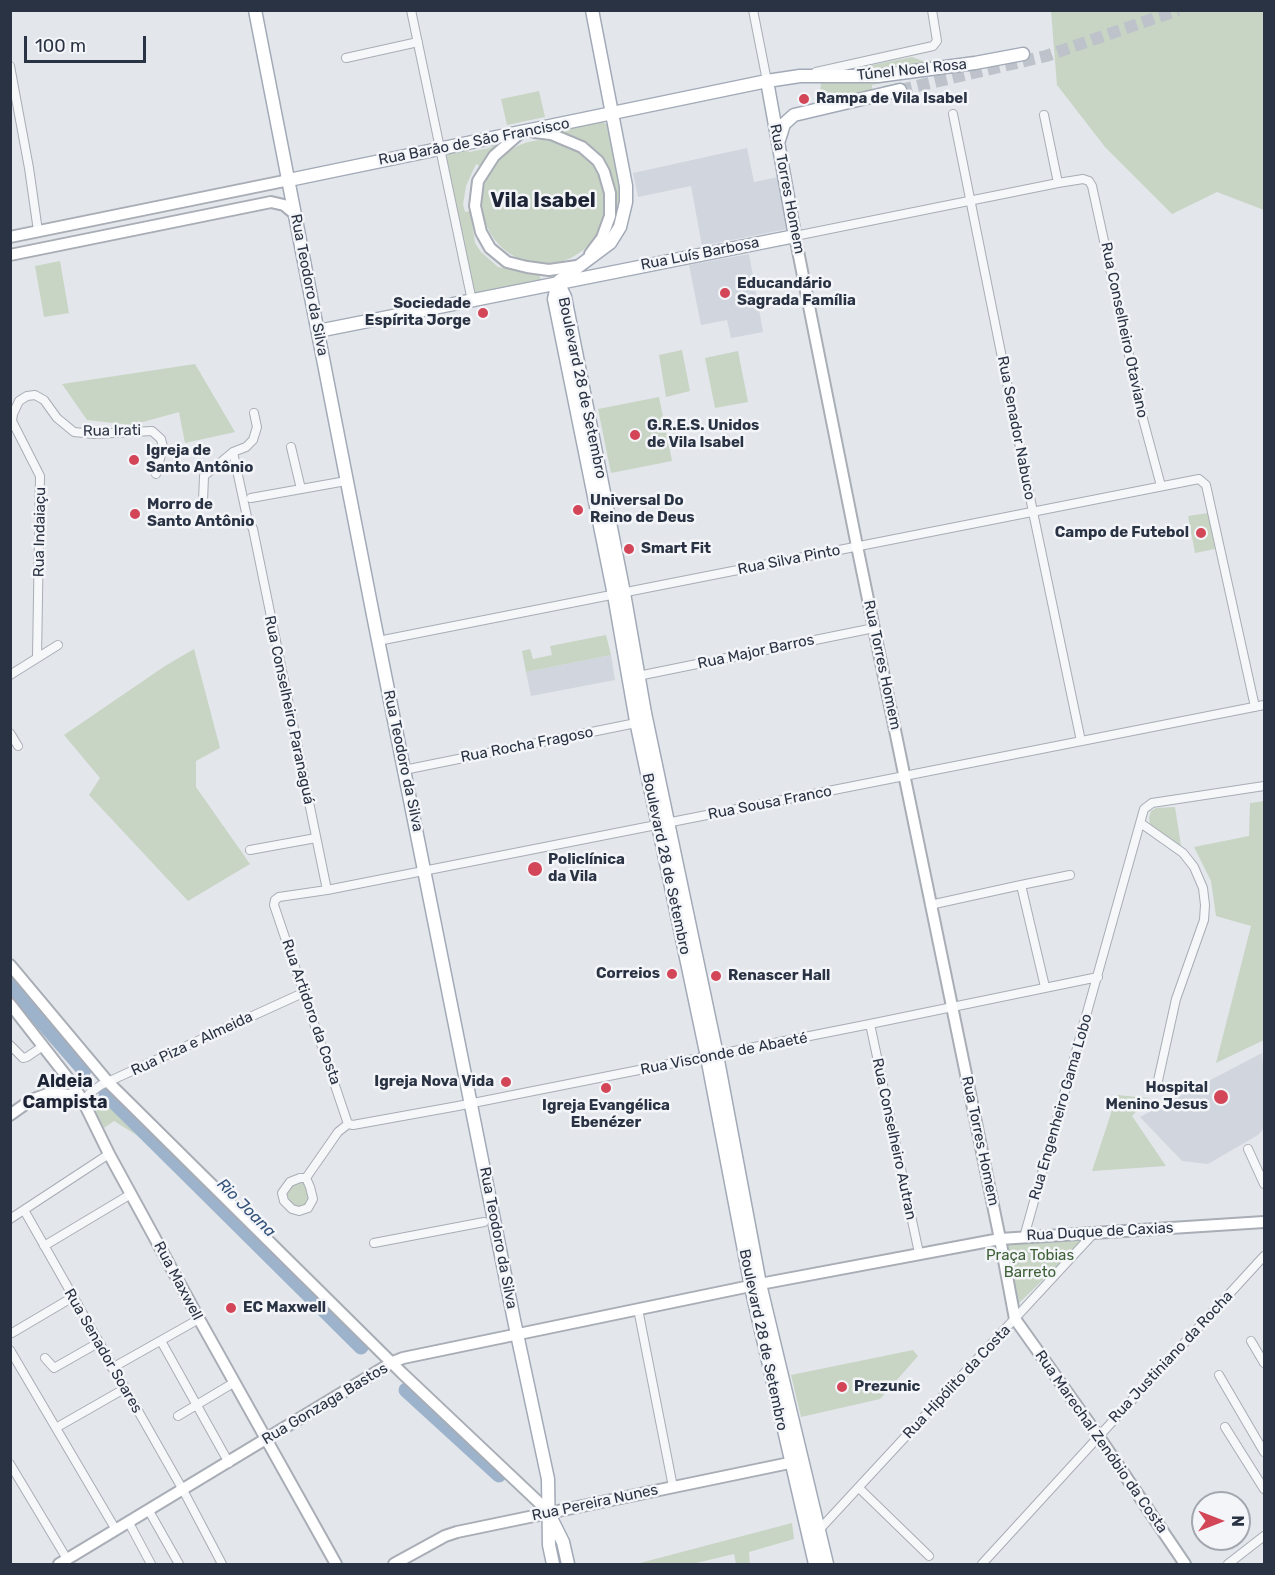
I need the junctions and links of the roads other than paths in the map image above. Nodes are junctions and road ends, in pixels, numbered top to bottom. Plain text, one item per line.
1 (255, 10) edge
2 (411, 10) edge
3 (592, 10) edge
4 (753, 10) edge
5 (932, 10) edge
6 (418, 42) junction
7 (1023, 54) dead end
8 (346, 58) dead end
9 (10, 66) edge
10 (800, 76) junction
11 (767, 81) junction
12 (900, 90) tunnel mouth
13 (612, 113) junction
14 (953, 114) dead end
15 (1044, 115) dead end
16 (523, 133) junction
17 (779, 144) junction
18 (440, 149) junction
19 (1083, 179) joint
20 (289, 180) junction
21 (1058, 183) junction
22 (970, 201) junction
23 (296, 215) junction
24 (38, 231) junction
25 (795, 236) junction
26 (10, 237) edge
27 (15, 254) edge
28 (580, 264) junction
29 (535, 269) junction
30 (558, 282) junction
31 (472, 301) junction
32 (318, 332) junction
33 (254, 413) dead end
34 (13, 414) joint
35 (291, 447) dead end
36 (233, 452) junction
37 (156, 474) dead end
38 (346, 481) junction
39 (1161, 486) junction
40 (301, 489) junction
41 (252, 498) dead end
42 (203, 501) dead end
43 (1033, 512) junction
44 (857, 546) junction
45 (619, 594) junction
46 (874, 628) junction
47 (378, 641) junction
48 (58, 645) dead end
49 (37, 658) junction
50 (10, 675) edge
51 (638, 676) junction
52 (1264, 705) edge
53 (1255, 706) junction
54 (641, 717) junction
55 (10, 733) edge
56 (1081, 741) junction
57 (18, 746) dead end
58 (404, 770) junction
59 (904, 776) junction
60 (1264, 786) edge
61 (663, 824) junction
62 (1142, 824) junction
63 (316, 838) junction
64 (250, 850) dead end
65 (425, 870) junction
66 (1070, 875) dead end
67 (1021, 885) junction
68 (327, 891) junction
69 (275, 900) joint
70 (930, 905) junction
71 (10, 965) edge
72 (1098, 977) junction
73 (1045, 987) junction
74 (304, 992) junction
75 (10, 1004) edge
76 (952, 1007) junction
77 (870, 1024) junction
78 (10, 1045) edge
79 (44, 1046) junction
80 (712, 1056) junction
81 (108, 1082) junction
82 (1157, 1085) dead end
83 (83, 1101) junction
84 (471, 1103) junction
85 (10, 1115) edge
86 (348, 1124) junction
87 (1248, 1149) dead end
88 (109, 1154) junction
89 (306, 1178) junction
90 (1264, 1184) edge
91 (131, 1194) junction
92 (24, 1210) junction
93 (10, 1219) edge
94 (484, 1222) dead end
95 (1264, 1222) edge
96 (1094, 1233) junction
97 (1024, 1237) junction
98 (1000, 1239) junction
99 (374, 1243) dead end
100 (44, 1246) junction
101 (919, 1253) junction
102 (1264, 1256) edge
103 (756, 1286) junction
104 (73, 1298) junction
105 (638, 1309) junction
106 (199, 1319) junction
107 (1015, 1319) junction
108 (12, 1333) edge
109 (516, 1334) junction
110 (161, 1341) junction
111 (1251, 1341) dead end
112 (98, 1343) junction
113 (10, 1350) edge
114 (45, 1358) dead end
115 (393, 1362) junction
116 (1264, 1363) edge
117 (112, 1368) junction
118 (1219, 1375) dead end
119 (235, 1382) junction
120 (124, 1389) junction
121 (196, 1405) junction
122 (178, 1416) dead end
123 (61, 1425) dead end
124 (1226, 1427) dead end
125 (1099, 1437) junction
126 (267, 1439) junction
127 (1264, 1452) edge
128 (796, 1461) junction
129 (229, 1463) junction
130 (10, 1464) edge
131 (673, 1486) junction
132 (859, 1488) junction
133 (1264, 1489) edge
134 (183, 1490) junction
135 (149, 1511) junction
136 (549, 1512) junction
137 (129, 1523) junction
138 (117, 1530) junction
139 (819, 1530) junction
140 (1264, 1536) edge
141 (929, 1556) dead end
142 (63, 1562) edge
143 (151, 1564) edge
144 (179, 1564) edge
145 (222, 1564) edge
146 (336, 1564) edge
147 (394, 1564) edge
148 (553, 1564) edge
149 (568, 1564) edge
150 (814, 1564) edge
151 (827, 1564) edge
152 (982, 1564) edge
153 (1185, 1564) edge
154 (1228, 1564) edge

1 - 20 main road, Rua Teodoro da Silva
2 - 6 street
3 - 13 main road
4 - 11 street, Rua Torres Homem
5 - 10 street, Rua Barão de São Francisco
6 - 8 street
6 - 18 street
7 - 10 main road, Túnel Noel Rosa
9 - 24 street
10 - 11 main road, Rua Barão de São Francisco
11 - 13 main road, Rua Barão de São Francisco
11 - 17 main road, Rua Torres Homem
12 - 17 main road, Túnel Noel Rosa
13 - 16 main road, Rua Barão de São Francisco
13 - 28 main road
14 - 22 street, Rua Senador Nabuco
15 - 21 street
16 - 18 main road, Rua Barão de São Francisco
16 - 28 street
16 - 29 street
17 - 25 main road, Rua Torres Homem
18 - 20 main road, Rua Barão de São Francisco
18 - 31 street
19 - 21 street, Rua Luís Barbosa
19 - 39 street, Rua Conselheiro Otaviano
20 - 23 main road, Rua Teodoro da Silva
20 - 24 street, Rua Barão de São Francisco
21 - 22 street, Rua Luís Barbosa
22 - 25 street, Rua Luís Barbosa
22 - 43 street, Rua Senador Nabuco
23 - 27 street
23 - 32 main road, Rua Teodoro da Silva
24 - 26 street, Rua Barão de São Francisco
24 - 27 street
25 - 30 main road, Rua Luís Barbosa
25 - 44 street, Rua Torres Homem
28 - 29 street
28 - 30 main road
29 - 30 street
30 - 31 main road, Rua Luís Barbosa
30 - 45 main road, Boulevard 28 de Setembro
31 - 32 main road, Rua Luís Barbosa
32 - 38 main road, Rua Teodoro da Silva
33 - 36 street
34 - 37 street, Rua Irati
34 - 49 street, Rua Indaiaçu
35 - 40 street
36 - 42 street
36 - 63 street, Rua Conselheiro Paranaguá
38 - 40 street
38 - 47 main road, Rua Teodoro da Silva
39 - 43 street, Rua Silva Pinto
39 - 53 street, Rua Silva Pinto
40 - 41 street
43 - 44 street, Rua Silva Pinto
43 - 56 street, Rua Senador Nabuco
44 - 45 street, Rua Silva Pinto
44 - 46 street, Rua Torres Homem
45 - 47 street, Rua Silva Pinto
45 - 51 main road, Boulevard 28 de Setembro
45 - 54 main road, Boulevard 28 de Setembro
46 - 51 street, Rua Major Barros
46 - 59 street, Rua Torres Homem
47 - 58 main road, Rua Teodoro da Silva
48 - 49 street
49 - 50 street
51 - 54 main road, Boulevard 28 de Setembro
52 - 53 street, Rua Sousa Franco
53 - 56 street, Rua Sousa Franco
54 - 58 street, Rua Rocha Fragoso
54 - 61 main road, Boulevard 28 de Setembro
55 - 57 street
56 - 59 street, Rua Sousa Franco
58 - 65 main road, Rua Teodoro da Silva
59 - 61 street, Rua Sousa Franco
59 - 70 street, Rua Torres Homem
60 - 62 street, Rua Engenheiro Gama Lobo
61 - 65 street, Rua Sousa Franco
61 - 80 main road, Boulevard 28 de Setembro
62 - 72 street, Rua Engenheiro Gama Lobo
62 - 82 street
63 - 64 street
63 - 68 street, Rua Conselheiro Paranaguá
65 - 68 street, Rua Sousa Franco
65 - 84 main road, Rua Teodoro da Silva
66 - 67 street
67 - 70 street
67 - 73 street
68 - 69 street, Rua Sousa Franco
69 - 74 street, Rua Artidoro da Costa
70 - 76 street, Rua Torres Homem
71 - 81 street
72 - 73 street, Rua Visconde de Abaeté
72 - 97 street, Rua Engenheiro Gama Lobo
73 - 76 street, Rua Visconde de Abaeté
74 - 81 street, Rua Piza e Almeida
74 - 86 street, Rua Artidoro da Costa
75 - 79 street, Rua Maxwell
76 - 77 street, Rua Visconde de Abaeté
76 - 98 street, Rua Torres Homem
77 - 80 street, Rua Visconde de Abaeté
77 - 101 street, Rua Conselheiro Autran
78 - 79 street
79 - 83 street, Rua Maxwell
80 - 84 street, Rua Visconde de Abaeté
80 - 103 main road, Boulevard 28 de Setembro
81 - 83 street, Rua Piza e Almeida
81 - 115 street
83 - 85 street
83 - 88 street, Rua Maxwell
84 - 86 street, Rua Visconde de Abaeté
84 - 109 main road, Rua Teodoro da Silva
86 - 89 street
87 - 90 street
88 - 91 street, Rua Maxwell
88 - 92 street
89 - 89 street
91 - 100 street
91 - 106 street, Rua Maxwell
92 - 93 street
92 - 100 street, Rua Senador Soares
94 - 99 street
95 - 96 street, Rua Duque de Caxias
96 - 97 street, Rua Duque de Caxias
96 - 107 street, Rua Hipólito da Costa
97 - 98 street, Rua Duque de Caxias
98 - 101 street, Rua Duque de Caxias
98 - 107 street, Rua Torres Homem
100 - 104 street, Rua Senador Soares
101 - 103 street, Rua Duque de Caxias
102 - 125 street, Rua Justiniano da Rocha
103 - 105 street, Rua Gonzaga Bastos
103 - 128 main road, Boulevard 28 de Setembro
104 - 108 street
104 - 112 street, Rua Senador Soares
105 - 109 street, Rua Gonzaga Bastos
105 - 131 street
106 - 110 street
106 - 119 street, Rua Maxwell
107 - 125 street, Rua Marechal Zenóbio da Costa
107 - 132 street, Rua Hipólito da Costa
109 - 115 street, Rua Gonzaga Bastos
109 - 136 main road, Rua Teodoro da Silva
110 - 117 street
110 - 121 street
111 - 116 street
112 - 114 street
112 - 117 street, Rua Senador Soares
113 - 138 street
115 - 126 street, Rua Gonzaga Bastos
115 - 136 street
117 - 120 street, Rua Senador Soares
118 - 127 street
119 - 121 street
119 - 126 street, Rua Maxwell
120 - 123 street
120 - 134 street, Rua Senador Soares
121 - 122 street
121 - 129 street
124 - 133 street
125 - 152 street, Rua Justiniano da Rocha
125 - 153 street, Rua Marechal Zenóbio da Costa
126 - 129 street, Rua Gonzaga Bastos
126 - 146 street, Rua Maxwell
128 - 131 street, Rua Pereira Nunes
128 - 139 main road, Boulevard 28 de Setembro
128 - 150 main road, Boulevard 28 de Setembro
129 - 134 street, Rua Gonzaga Bastos
130 - 142 street
131 - 136 street, Rua Pereira Nunes
132 - 139 street, Rua Hipólito da Costa
132 - 141 street
134 - 135 street, Rua Gonzaga Bastos
134 - 145 street, Rua Senador Soares
135 - 137 street, Rua Gonzaga Bastos
135 - 144 street
136 - 147 street, Rua Pereira Nunes
136 - 148 main road, Rua Teodoro da Silva
136 - 149 main road
137 - 138 street, Rua Gonzaga Bastos
137 - 143 street
138 - 142 street, Rua Gonzaga Bastos
139 - 151 main road, Boulevard 28 de Setembro
140 - 154 street

